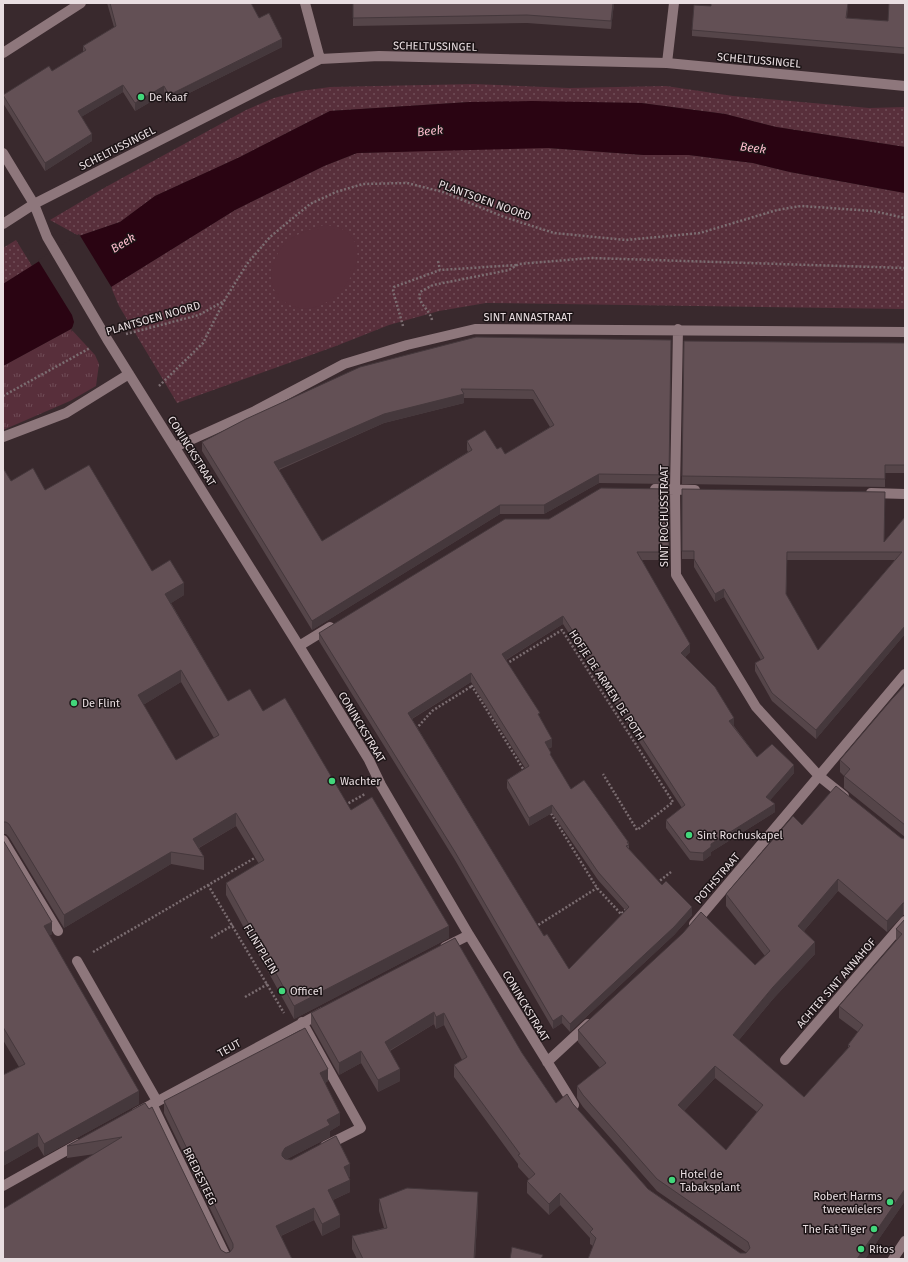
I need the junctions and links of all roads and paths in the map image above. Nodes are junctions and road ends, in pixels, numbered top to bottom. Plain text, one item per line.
1 (81, 3) edge
2 (305, 3) edge
3 (674, 3) edge
4 (3, 53) edge
5 (320, 59) junction
6 (667, 63) junction
7 (905, 86) edge
8 (3, 153) edge
9 (34, 204) junction
10 (905, 218) edge
11 (3, 224) edge
12 (438, 261) dead end
13 (519, 264) junction
14 (905, 268) edge
15 (440, 270) junction
16 (224, 302) junction
17 (401, 316) dead end
18 (678, 329) junction
19 (905, 332) edge
20 (437, 338) junction
21 (107, 339) junction
22 (129, 374) junction
23 (3, 396) edge
24 (145, 399) junction
25 (3, 437) edge
26 (175, 447) junction
27 (644, 489) edge
28 (675, 489) junction
29 (706, 490) edge
30 (860, 493) edge
31 (905, 494) edge
32 (340, 620) edge
33 (299, 646) junction
34 (504, 666) edge
35 (905, 674) edge
36 (478, 682) edge
37 (472, 686) junction
38 (414, 730) edge
39 (526, 773) edge
40 (604, 774) dead end
41 (819, 776) junction
42 (381, 785) junction
43 (850, 800) edge
44 (547, 807) edge
45 (340, 809) edge
46 (3, 840) edge
47 (264, 853) edge
48 (671, 872) dead end
49 (208, 885) junction
50 (654, 886) edge
51 (597, 888) junction
52 (632, 904) edge
53 (905, 921) edge
54 (233, 925) junction
55 (531, 929) edge
56 (689, 929) edge
57 (58, 931) dead end
58 (469, 935) junction
59 (211, 938) dead end
60 (434, 953) edge
61 (77, 961) joint
62 (268, 984) junction
63 (245, 997) dead end
64 (330, 1008) edge
65 (599, 1015) edge
66 (297, 1025) junction
67 (785, 1060) dead end
68 (547, 1062) junction
69 (154, 1102) junction
70 (578, 1111) edge
71 (125, 1119) edge
72 (85, 1141) edge
73 (314, 1152) edge
74 (3, 1185) edge
75 (905, 1241) edge
76 (227, 1259) edge
77 (893, 1259) edge

1 - 4 street
2 - 5 street
3 - 6 street
5 - 6 street, SCHELTUSSINGEL
5 - 9 street, SCHELTUSSINGEL
6 - 7 street, SCHELTUSSINGEL
8 - 9 street, CONINCKSTRAAT
9 - 11 street, SCHELTUSSINGEL
9 - 21 street, CONINCKSTRAAT
10 - 16 path, PLANTSOEN NOORD
12 - 15 path
13 - 14 path
13 - 15 path
13 - 20 path
15 - 17 path
16 - 21 path, PLANTSOEN NOORD
16 - 24 path
18 - 19 street, SINT ANNASTRAAT
18 - 20 street, SINT ANNASTRAAT
18 - 28 street, SINT ROCHUSSTRAAT
20 - 26 street, SINT ANNASTRAAT
21 - 22 street, CONINCKSTRAAT
21 - 23 path, PLANTSOEN NOORD
22 - 24 street, CONINCKSTRAAT
22 - 25 street
24 - 26 street, CONINCKSTRAAT
26 - 33 street, CONINCKSTRAAT
27 - 28 street
28 - 29 street
28 - 41 street, SINT ROCHUSSTRAAT
30 - 31 street
32 - 33 street
33 - 42 street, CONINCKSTRAAT
34 - 40 path, HOFJE DE ARMEN DE POTH
35 - 41 street, POTHSTRAAT
36 - 37 path
37 - 38 path
37 - 39 path
41 - 43 street, SINT ROCHUSSTRAAT
41 - 56 street, POTHSTRAAT
42 - 45 path
42 - 58 street, CONINCKSTRAAT
44 - 51 path
46 - 57 street
47 - 49 path
48 - 50 path
49 - 54 path, FLINTPLEIN
49 - 61 path
51 - 52 path
51 - 55 path
53 - 67 street, ACHTER SINT ANNAHOF
54 - 59 path
54 - 62 path, FLINTPLEIN
58 - 60 street
58 - 68 street, CONINCKSTRAAT
61 - 69 street
62 - 63 path
62 - 66 path, FLINTPLEIN
64 - 66 street, TEUT
65 - 68 street
66 - 69 street, TEUT
66 - 73 street
68 - 70 street, CONINCKSTRAAT
69 - 71 street, TEUT
69 - 76 street, BREDESTEEG
72 - 74 street
75 - 77 street

